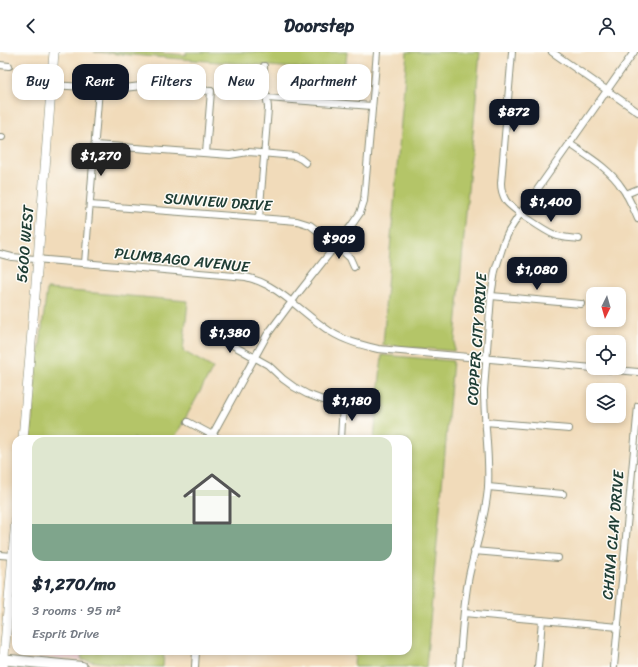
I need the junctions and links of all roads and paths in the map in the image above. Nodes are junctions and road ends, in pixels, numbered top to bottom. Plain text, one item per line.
1 (54, 52) edge
2 (377, 52) edge
3 (512, 52) edge
4 (552, 52) edge
5 (634, 52) edge
6 (53, 64) edge
7 (0, 65) edge
8 (9, 66) dead end
9 (129, 87) edge
10 (607, 90) junction
11 (269, 98) edge
12 (51, 100) edge
13 (98, 100) edge
14 (267, 100) edge
15 (372, 106) junction
16 (508, 109) junction
17 (518, 110) dead end
18 (638, 112) edge
19 (570, 144) junction
20 (95, 145) junction
21 (206, 153) junction
22 (264, 154) junction
23 (306, 163) dead end
24 (638, 189) edge
25 (626, 194) junction
26 (90, 205) junction
27 (521, 213) junction
28 (259, 218) junction
29 (638, 219) edge
30 (579, 239) dead end
31 (336, 246) junction
32 (0, 254) edge
33 (38, 259) junction
34 (85, 263) junction
35 (354, 267) dead end
36 (491, 296) junction
37 (292, 301) junction
38 (581, 304) dead end
39 (218, 334) dead end
40 (254, 357) junction
41 (486, 359) junction
42 (638, 372) edge
43 (638, 406) edge
44 (188, 422) dead end
45 (485, 422) junction
46 (569, 429) dead end
47 (23, 435) edge
48 (208, 435) edge
49 (212, 435) edge
50 (341, 435) edge
51 (488, 487) junction
52 (563, 494) dead end
53 (474, 551) junction
54 (0, 555) edge
55 (12, 556) edge
56 (558, 558) dead end
57 (12, 566) edge
58 (464, 614) junction
59 (542, 620) junction
60 (618, 627) junction
61 (196, 655) edge
62 (2, 662) edge
63 (82, 667) edge
64 (195, 667) edge
65 (459, 667) edge
66 (538, 667) edge
67 (614, 667) edge

1 - 6 main road, 5600 WEST
2 - 15 street
3 - 16 street
4 - 10 street
5 - 10 street, COPPER CITY DRIVE
7 - 8 street
9 - 21 street
10 - 18 street
10 - 19 street, COPPER CITY DRIVE
11 - 15 street
12 - 33 main road, 5600 WEST
13 - 20 street
14 - 22 street
15 - 31 street
16 - 17 street
16 - 27 street
19 - 25 street
19 - 27 street, COPPER CITY DRIVE
20 - 21 street
20 - 26 street
21 - 22 street
22 - 23 street
22 - 28 street
24 - 25 street
25 - 29 street
26 - 28 street, SUNVIEW DRIVE
26 - 34 street
27 - 30 street
27 - 36 street, COPPER CITY DRIVE
28 - 31 street, SUNVIEW DRIVE
31 - 35 street, SUNVIEW DRIVE
31 - 37 street
32 - 33 street, PLUMBAGO AVENUE
33 - 34 street, PLUMBAGO AVENUE
33 - 47 main road, 5600 WEST
34 - 37 street, PLUMBAGO AVENUE
36 - 38 street
36 - 41 street, COPPER CITY DRIVE
37 - 40 street
37 - 41 street, PLUMBAGO AVENUE
39 - 40 street
40 - 49 street
40 - 50 street
41 - 42 street, PLUMBAGO AVENUE
41 - 45 street, COPPER CITY DRIVE
43 - 60 street, CHINA CLAY DRIVE
44 - 48 street
45 - 46 street
45 - 51 street, COPPER CITY DRIVE
51 - 52 street
51 - 53 street, COPPER CITY DRIVE
53 - 56 street
53 - 58 street, COPPER CITY DRIVE
54 - 55 street
57 - 62 main road
58 - 59 street
58 - 65 street, COPPER CITY DRIVE
59 - 60 street
59 - 66 street
60 - 67 street, CHINA CLAY DRIVE
61 - 64 street
62 - 63 main road

